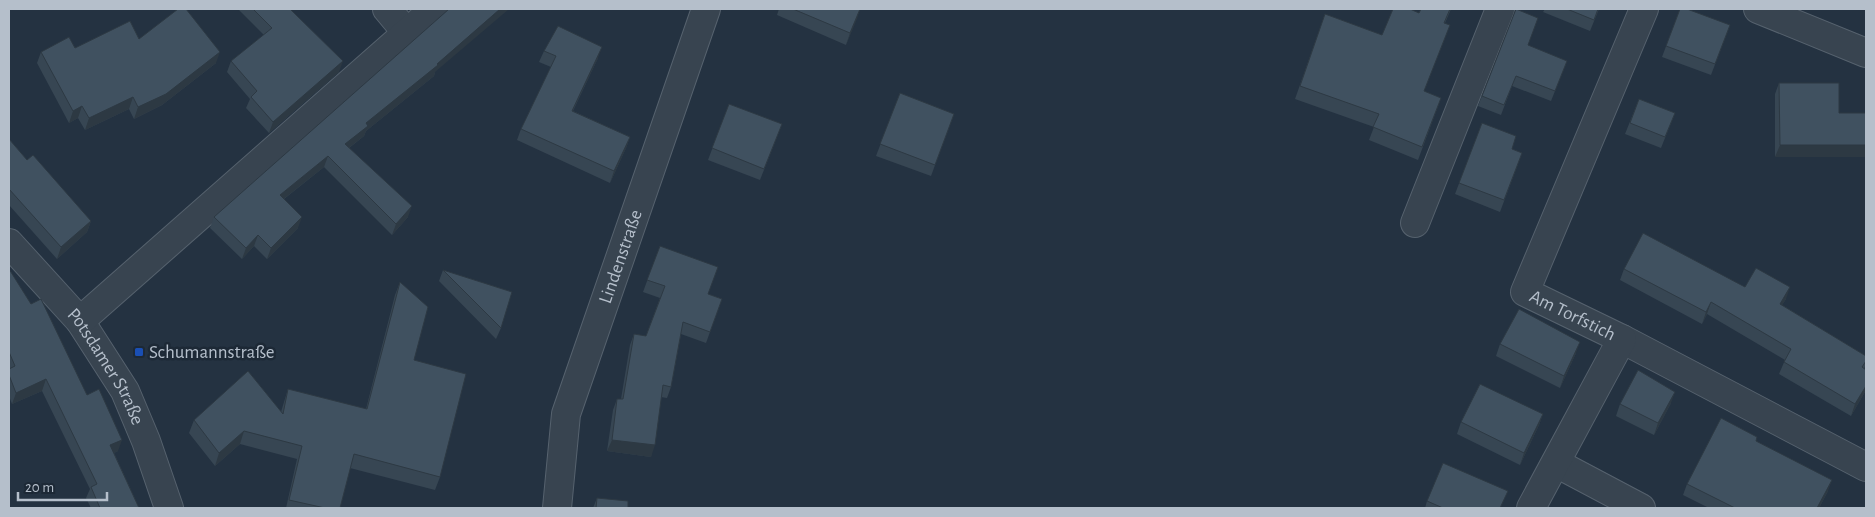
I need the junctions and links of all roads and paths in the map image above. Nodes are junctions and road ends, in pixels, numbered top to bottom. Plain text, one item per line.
1 (386, 9) edge
2 (434, 9) edge
3 (706, 9) edge
4 (1500, 9) edge
5 (1644, 9) edge
6 (1758, 9) edge
7 (407, 33) junction
8 (1866, 53) edge
9 (1415, 223) dead end
10 (9, 243) edge
11 (80, 321) junction
12 (1622, 339) junction
13 (1556, 463) junction
14 (1866, 467) edge
15 (169, 508) edge
16 (557, 508) edge
17 (1531, 508) edge
18 (1640, 508) edge

1 - 7 street
2 - 7 street
3 - 16 street, Lindenstraße
4 - 9 street
5 - 12 street, Am Torfstich
6 - 8 street
7 - 11 street
10 - 11 street, Potsdamer Straße
11 - 15 street, Potsdamer Straße
12 - 13 street
12 - 14 street, Am Torfstich
13 - 17 street
13 - 18 street

